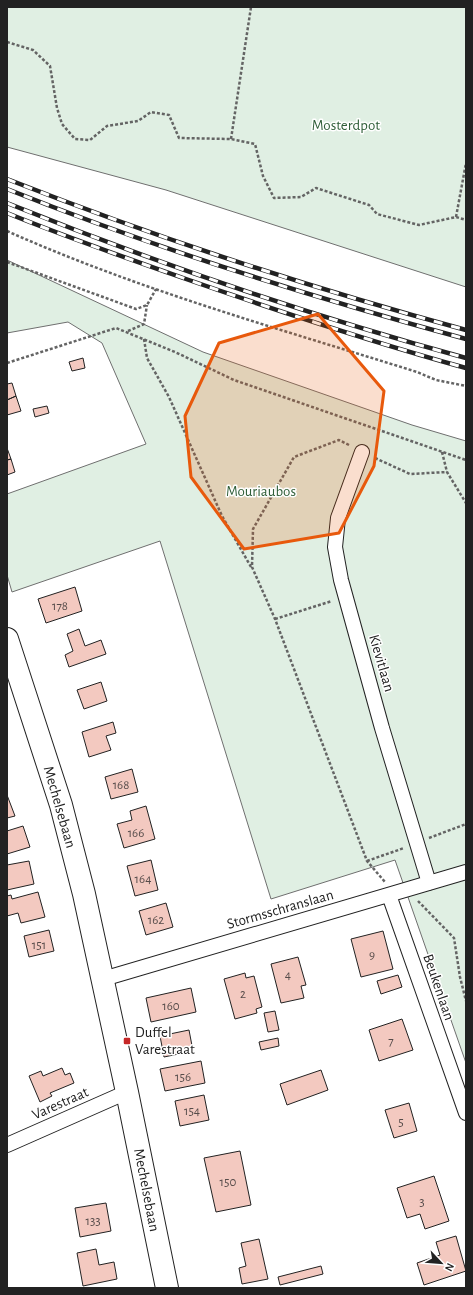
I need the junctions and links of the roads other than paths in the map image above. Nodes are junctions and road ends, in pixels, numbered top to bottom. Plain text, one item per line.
1 (362, 452) road end
2 (7, 639) edge
3 (466, 872) edge
4 (429, 883) junction
5 (397, 893) junction
6 (103, 979) junction
7 (128, 1092) junction
8 (466, 1114) edge
9 (7, 1145) edge
10 (167, 1288) edge

1 - 4 street, Kievitlaan
2 - 6 main road, Mechelsebaan
3 - 4 street, Stormsschranslaan
4 - 5 street, Stormsschranslaan
5 - 6 street, Stormsschranslaan
5 - 8 street, Beukenlaan
6 - 7 main road, Mechelsebaan
7 - 9 street, Varestraat
7 - 10 main road, Mechelsebaan

